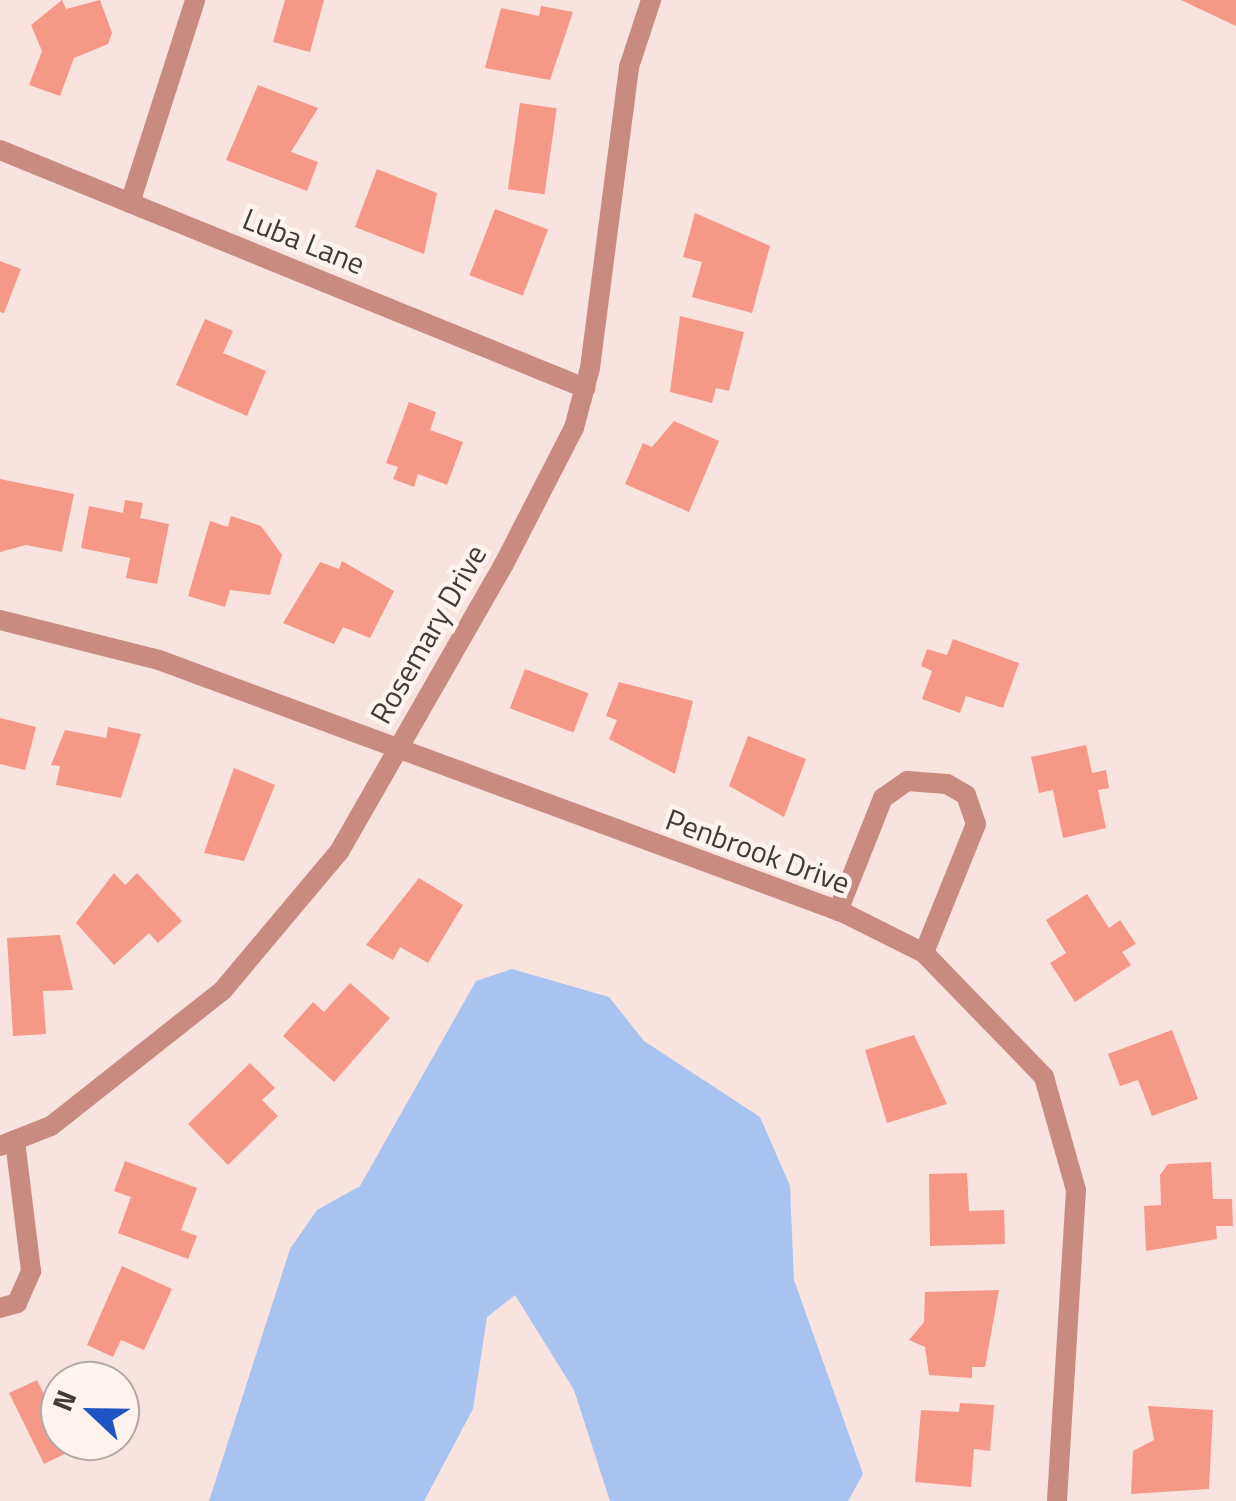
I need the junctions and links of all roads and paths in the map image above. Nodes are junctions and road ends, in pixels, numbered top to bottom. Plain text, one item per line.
1 (194, 0) edge
2 (651, 0) edge
3 (0, 150) edge
4 (130, 202) junction
5 (585, 388) junction
6 (0, 620) edge
7 (399, 747) junction
8 (838, 911) junction
9 (924, 953) junction
10 (7, 1143) edge
11 (0, 1308) edge
12 (1057, 1501) edge

1 - 4 street
2 - 5 street, Rosemary Drive
3 - 4 street, Luba Lane
4 - 5 street, Luba Lane
5 - 7 street, Rosemary Drive
6 - 7 street, Penbrook Drive
7 - 8 street, Penbrook Drive
7 - 10 street, Rosemary Drive
8 - 9 street, Penbrook Drive
8 - 9 street
9 - 12 street, Penbrook Drive
10 - 11 street

